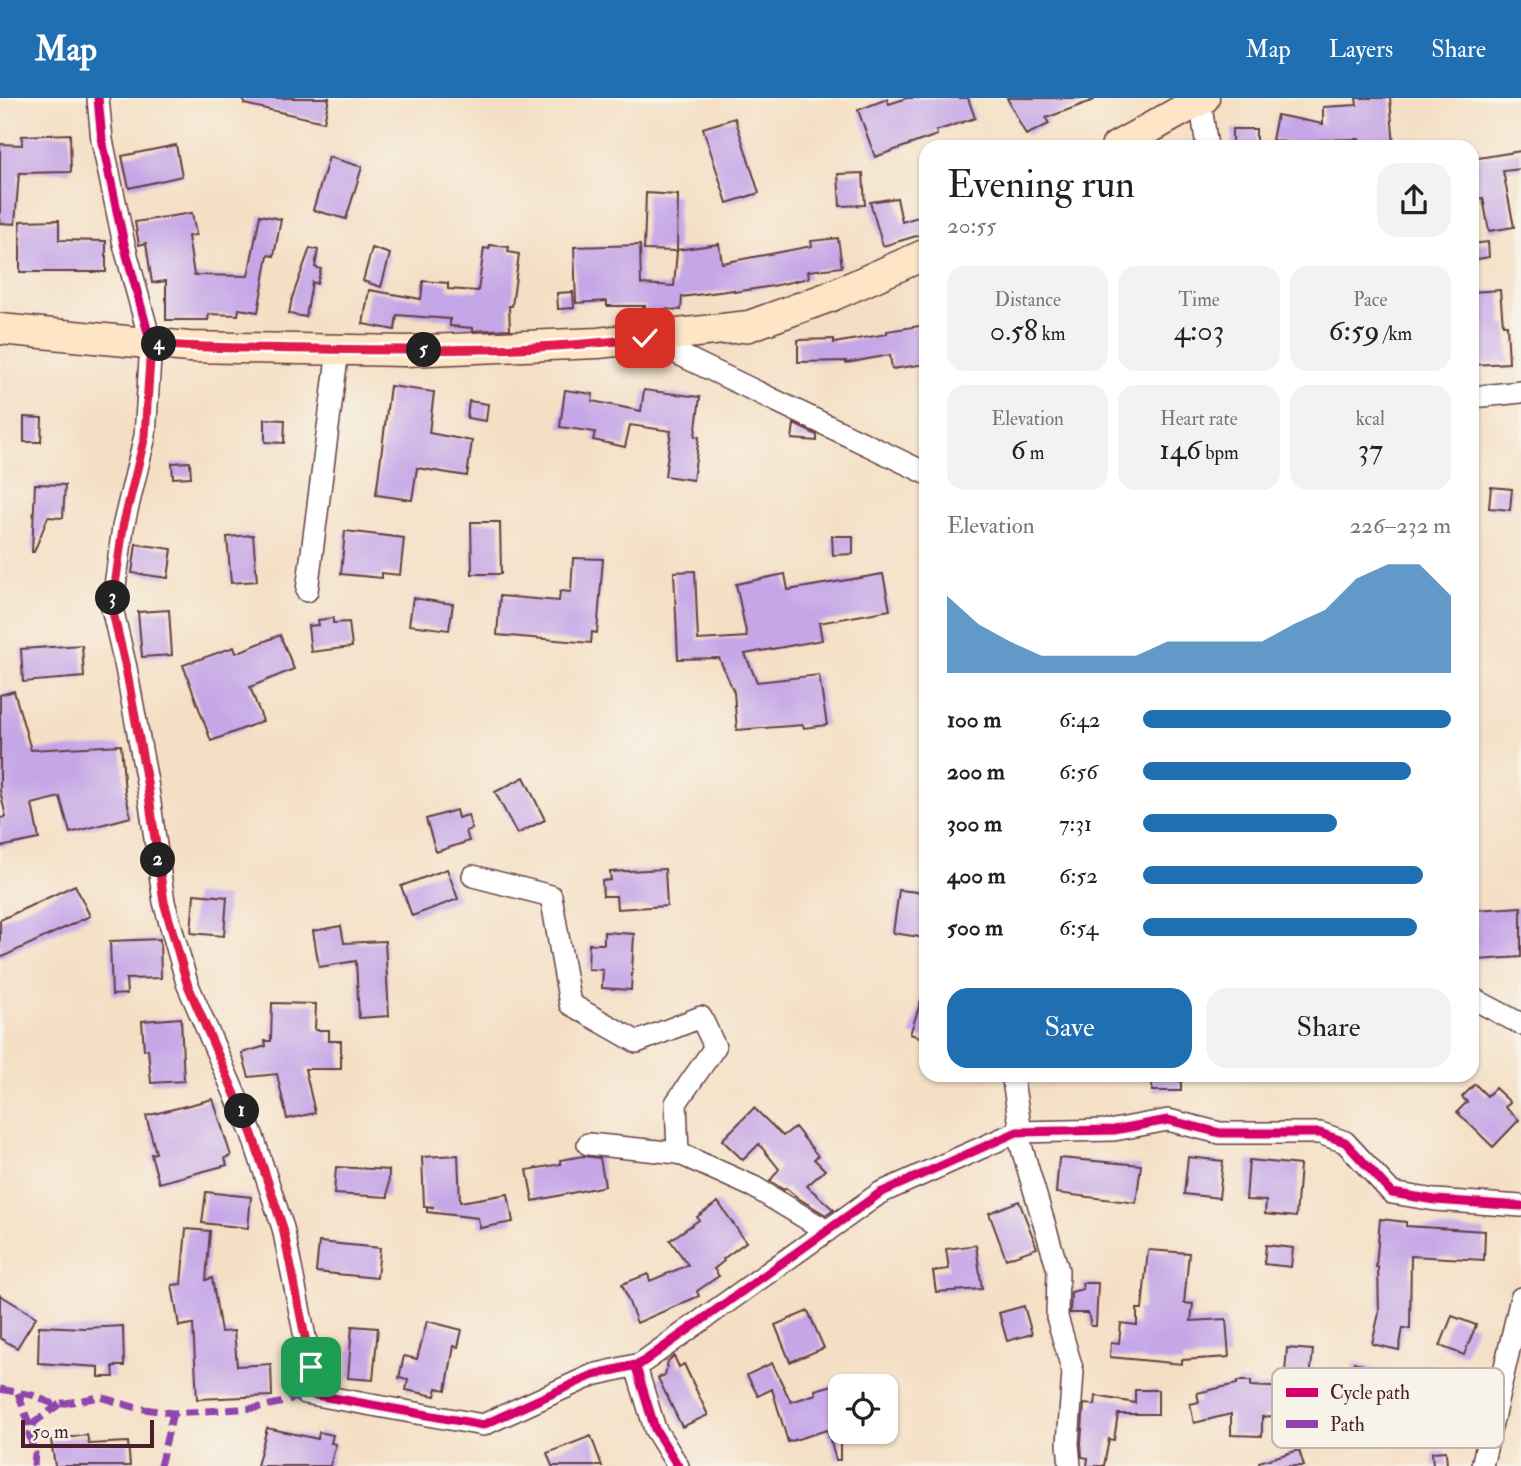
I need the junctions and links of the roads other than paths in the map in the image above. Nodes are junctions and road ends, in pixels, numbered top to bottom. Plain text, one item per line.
1 (98, 98) edge
2 (1202, 99) edge
3 (1129, 140) edge
4 (1206, 140) edge
5 (919, 257) edge
6 (0, 329) edge
7 (645, 338) junction
8 (151, 344) junction
9 (338, 350) junction
10 (1521, 393) edge
11 (1479, 396) edge
12 (919, 470) edge
13 (307, 590) dead end
14 (473, 876) dead end
15 (1479, 1002) edge
16 (1521, 1024) edge
17 (1013, 1082) edge
18 (1019, 1132) junction
19 (588, 1144) dead end
20 (678, 1153) junction
21 (1521, 1206) edge
22 (827, 1231) junction
23 (1521, 1298) edge
24 (640, 1364) junction
25 (1504, 1371) edge
26 (1486, 1448) edge
27 (678, 1466) edge
28 (1070, 1466) edge
29 (1482, 1466) edge

1 - 8 street
2 - 3 main road
2 - 4 street
5 - 7 main road
6 - 8 main road
7 - 9 main road
7 - 12 street
8 - 9 main road
8 - 24 street
9 - 13 street
10 - 11 street
14 - 20 street
15 - 16 street
17 - 18 street
18 - 21 street
18 - 22 street
18 - 28 street
19 - 20 street
20 - 22 street
22 - 24 street
23 - 25 street
24 - 27 street
26 - 29 street

